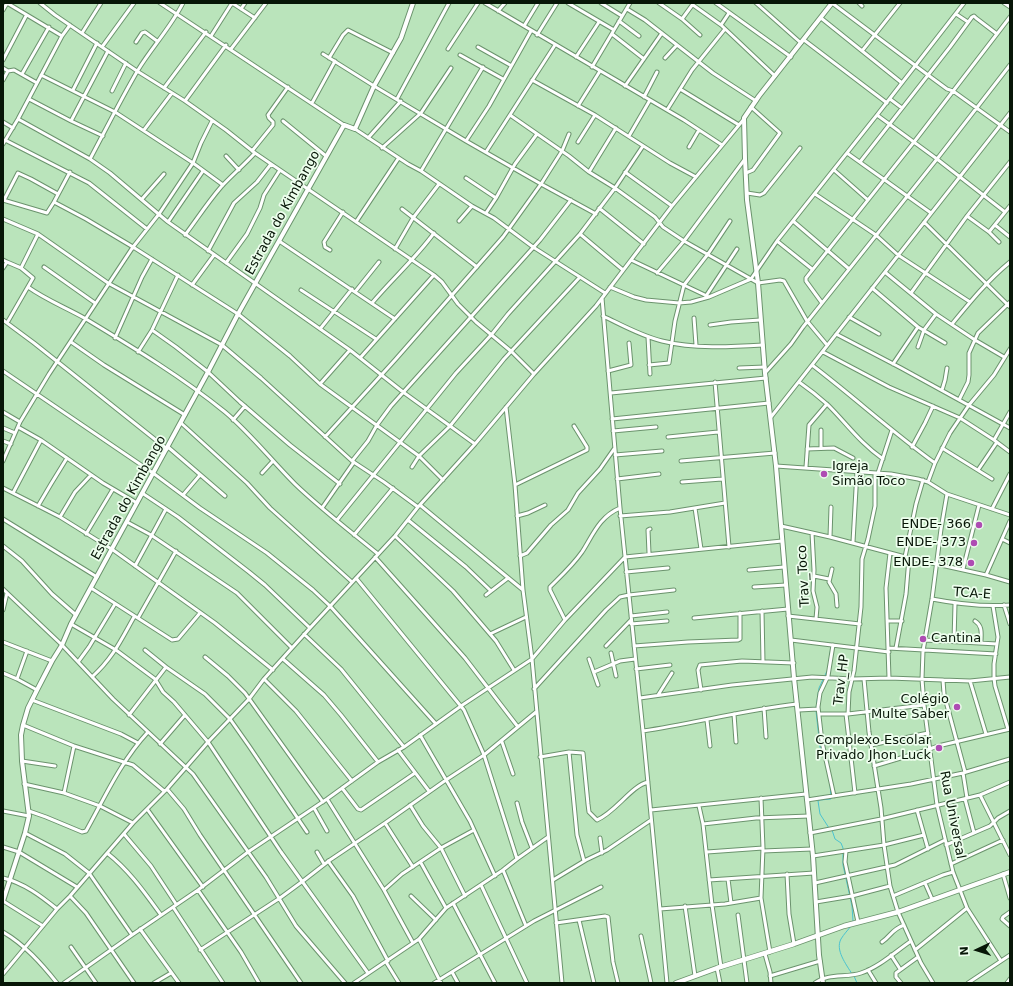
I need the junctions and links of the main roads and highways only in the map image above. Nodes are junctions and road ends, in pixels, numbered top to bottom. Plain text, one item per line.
1 (1010, 872) edge
2 (676, 983) edge

1 - 2 main road

